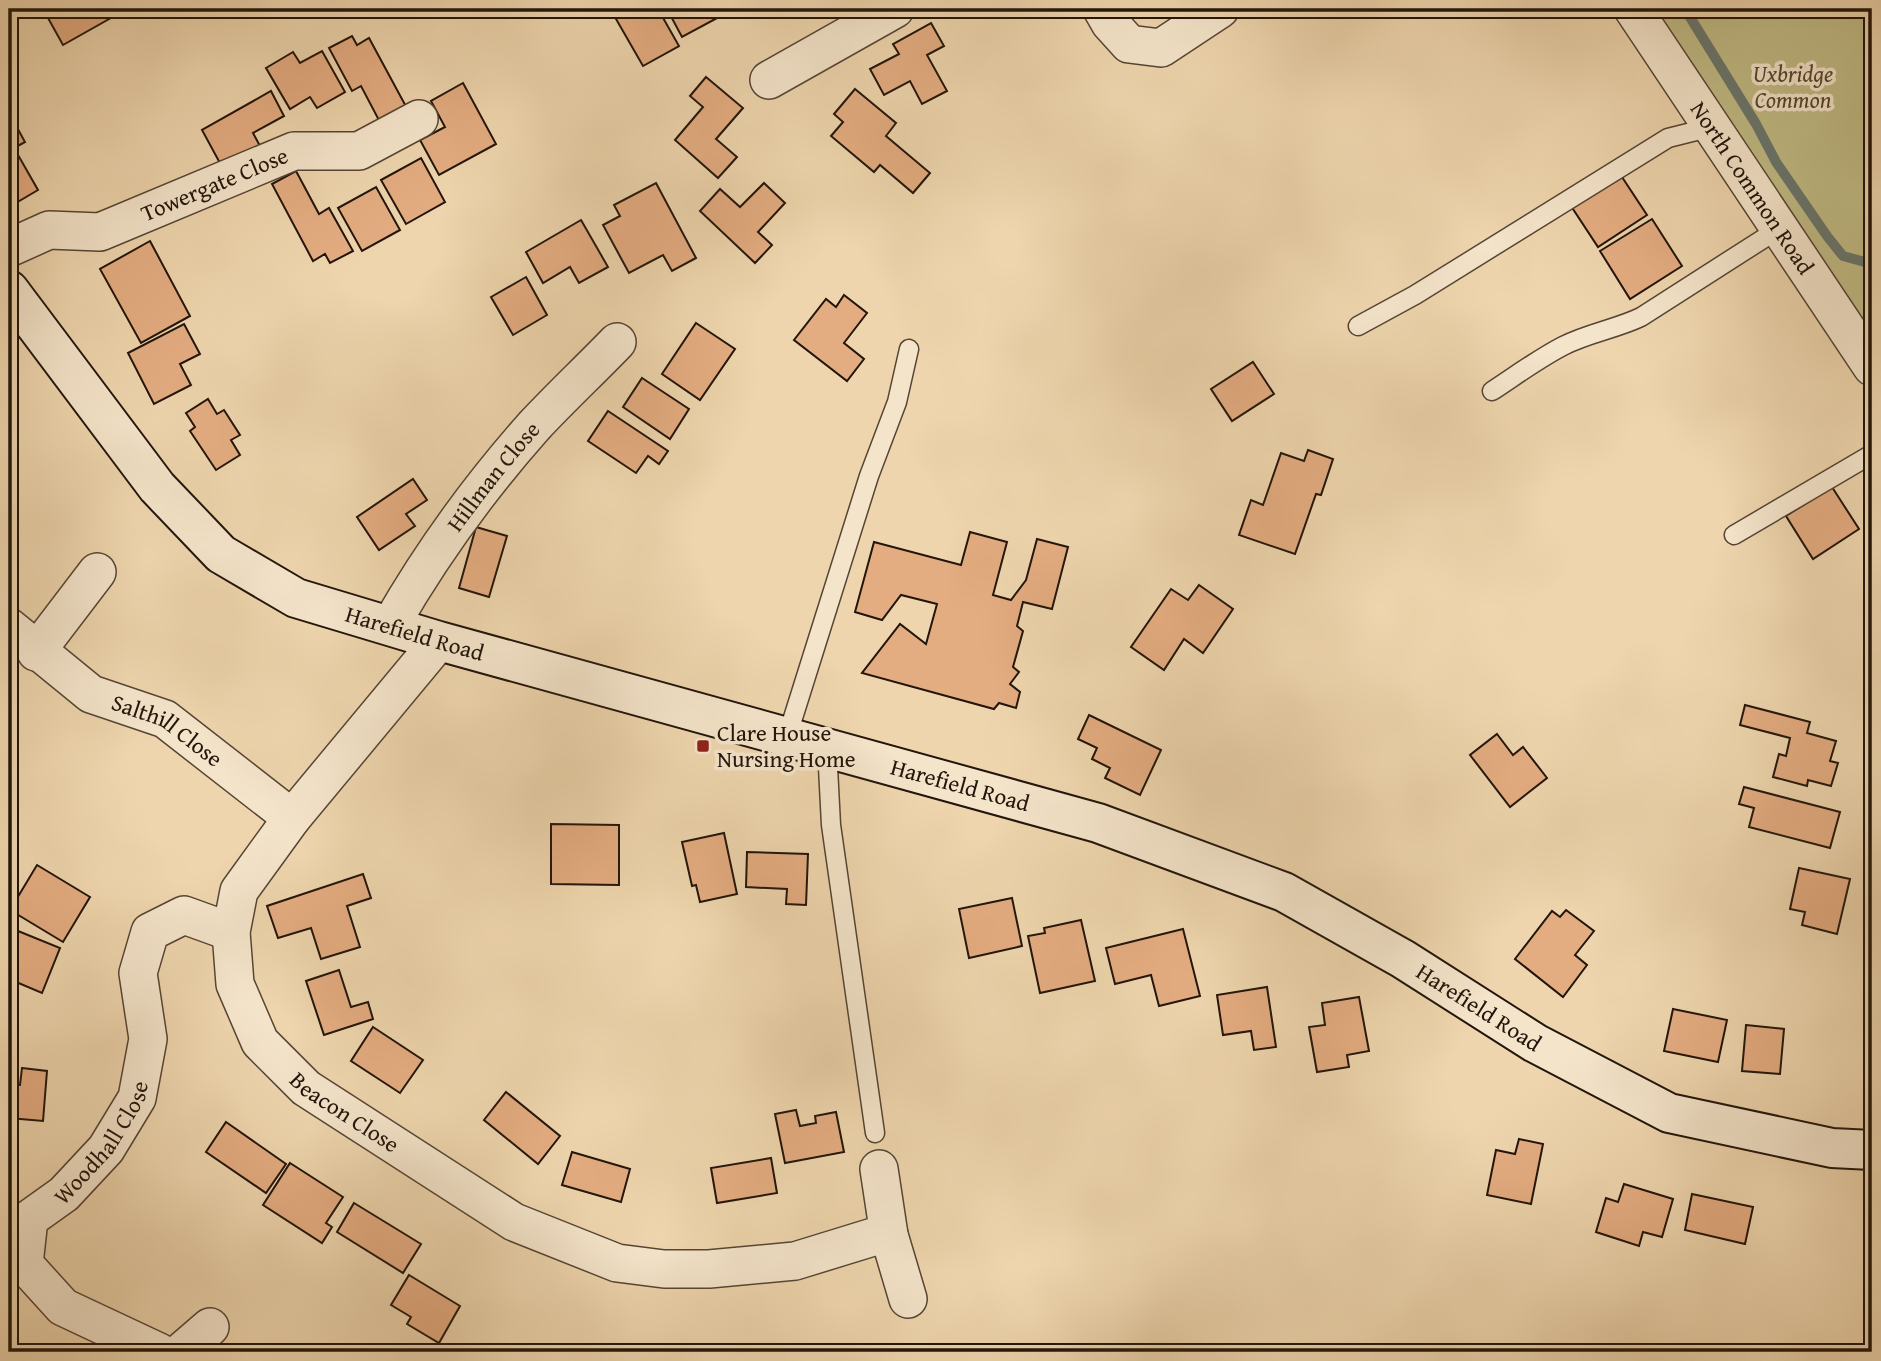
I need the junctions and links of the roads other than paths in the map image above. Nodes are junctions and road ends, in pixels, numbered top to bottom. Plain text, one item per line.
1 (895, 9) edge
2 (1102, 9) edge
3 (1220, 9) edge
4 (1633, 9) edge
5 (769, 80) dead end
6 (419, 119) dead end
7 (1712, 127) junction
8 (1780, 228) junction
9 (9, 248) edge
10 (9, 290) edge
11 (1358, 326) dead end
12 (617, 342) dead end
13 (909, 349) dead end
14 (1872, 367) edge
15 (1492, 391) dead end
16 (1872, 454) edge
17 (1734, 535) dead end
18 (97, 572) dead end
19 (390, 626) junction
20 (9, 627) edge
21 (439, 641) junction
22 (36, 652) junction
23 (787, 737) junction
24 (827, 748) junction
25 (292, 818) junction
26 (231, 932) junction
27 (875, 1133) dead end
28 (1872, 1150) edge
29 (879, 1168) dead end
30 (889, 1235) junction
31 (18, 1236) edge
32 (908, 1299) dead end
33 (210, 1327) dead end
34 (159, 1352) edge
35 (181, 1352) edge

1 - 5 street
2 - 3 street
4 - 7 street, North Common Road
6 - 9 street, Towergate Close
7 - 8 street, North Common Road
7 - 11 lane
8 - 14 street, North Common Road
8 - 15 lane
10 - 19 main road, Harefield Road
12 - 19 street, Hillman Close
13 - 23 lane
16 - 17 lane
18 - 22 street
19 - 21 main road, Harefield Road
20 - 22 street, Salthill Close
21 - 23 main road, Harefield Road
21 - 25 street, Beacon Close
22 - 25 street, Salthill Close
23 - 24 main road, Harefield Road
24 - 27 lane
24 - 28 main road, Harefield Road
25 - 26 street, Beacon Close
26 - 30 street, Beacon Close
26 - 31 street, Woodhall Close
29 - 30 street
30 - 32 street
31 - 34 street, Woodhall Close
33 - 35 street

